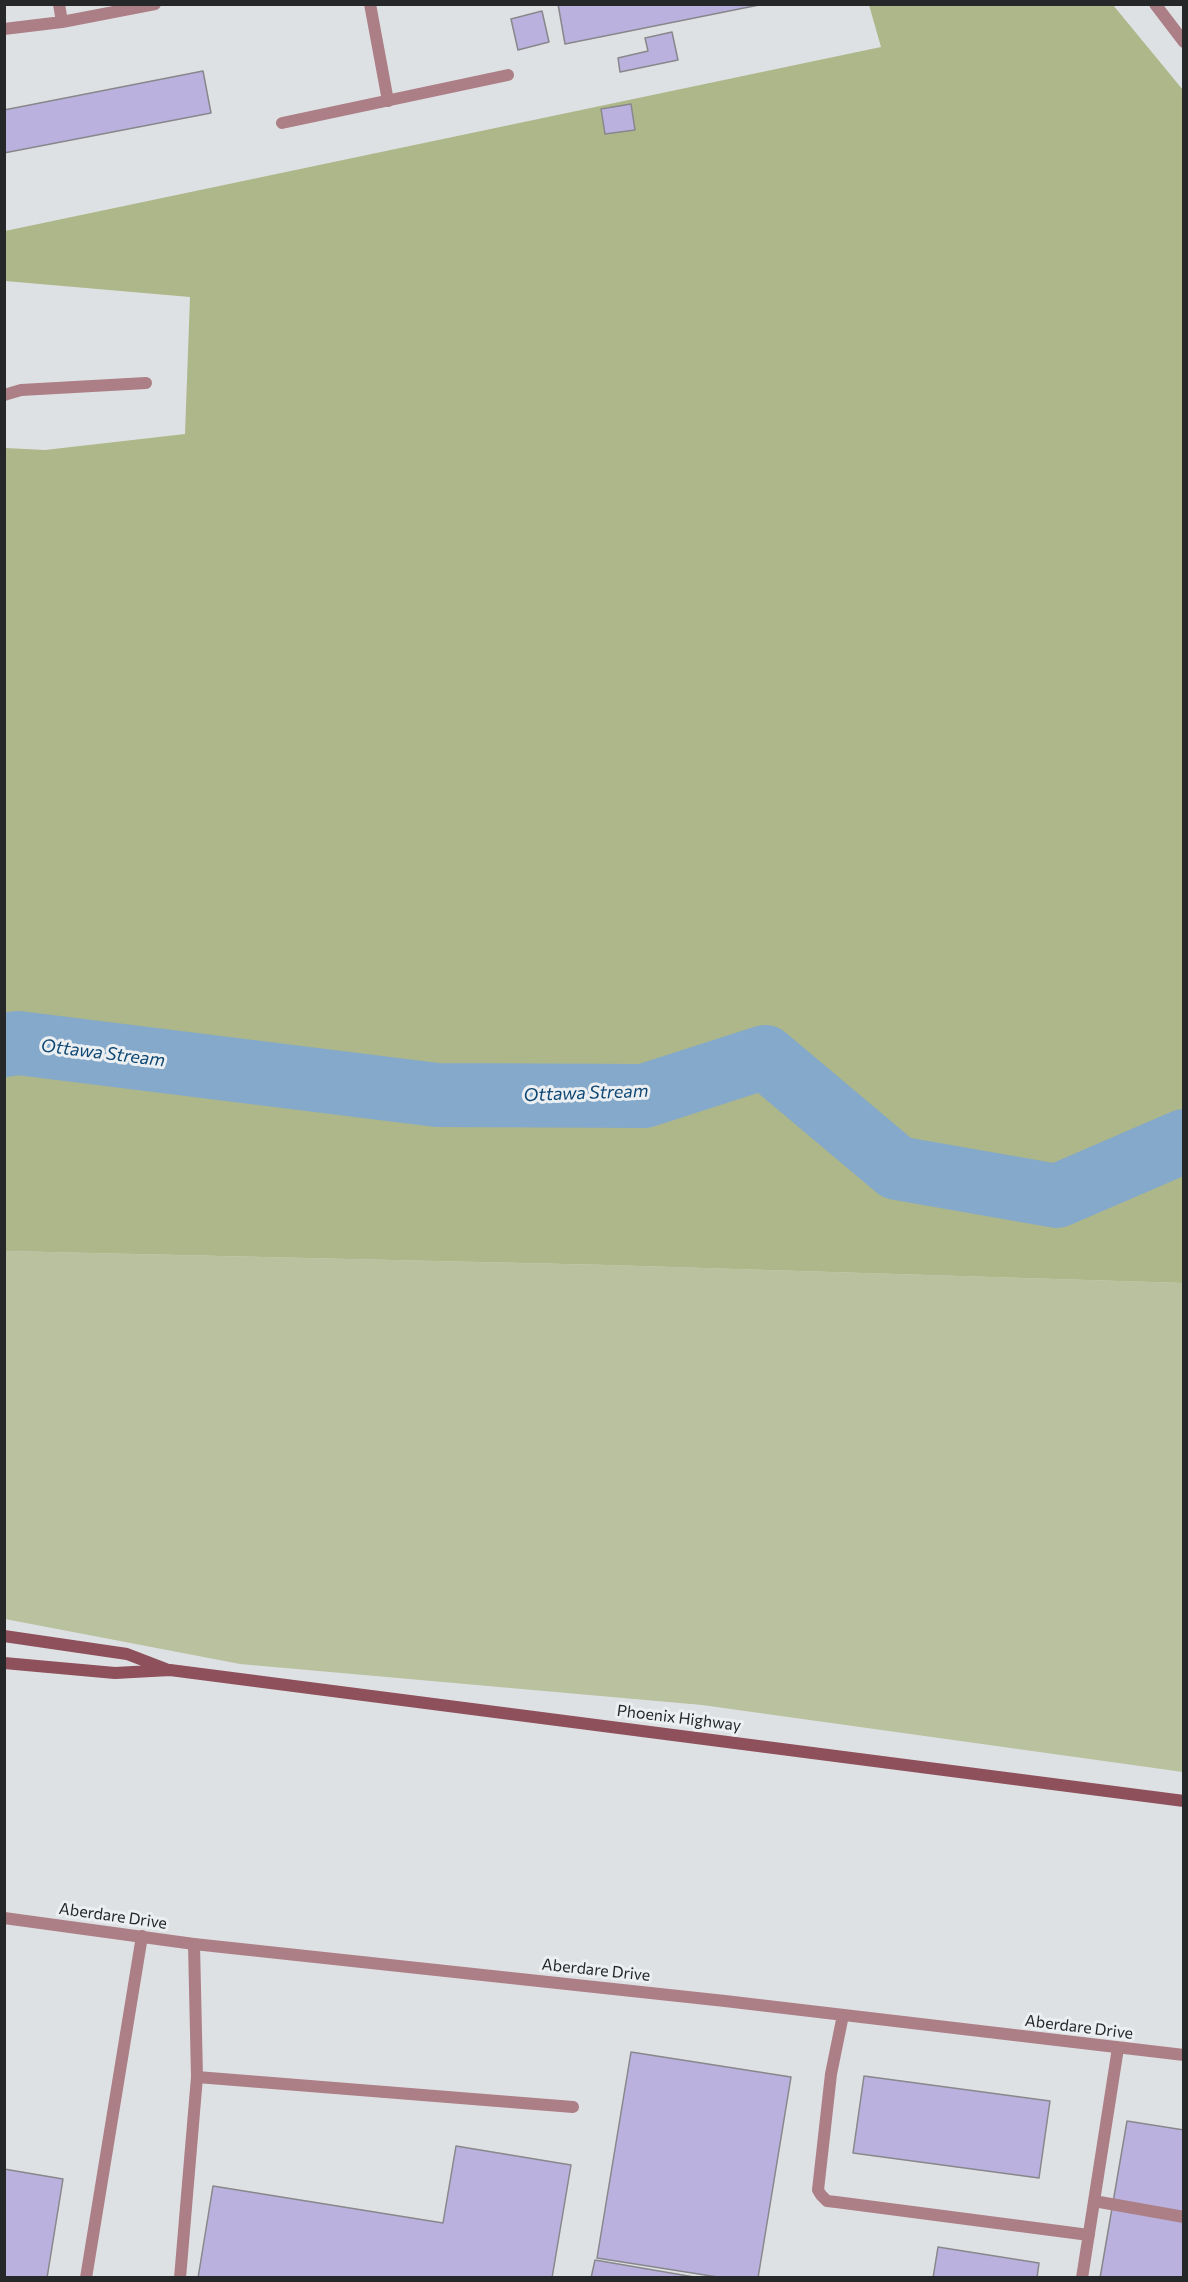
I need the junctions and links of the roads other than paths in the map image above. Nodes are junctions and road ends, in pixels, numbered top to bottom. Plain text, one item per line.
1 (59, 4) edge
2 (155, 4) edge
3 (370, 4) edge
4 (1155, 4) edge
5 (62, 22) junction
6 (4, 29) edge
7 (1184, 42) edge
8 (508, 75) dead end
9 (388, 101) junction
10 (282, 123) dead end
11 (146, 383) dead end
12 (4, 394) edge
13 (4, 1636) edge
14 (4, 1663) edge
15 (170, 1670) junction
16 (1184, 1800) edge
17 (4, 1918) edge
18 (142, 1936) junction
19 (194, 1944) junction
20 (843, 2015) junction
21 (1118, 2048) junction
22 (1184, 2055) edge
23 (197, 2077) junction
24 (573, 2107) dead end
25 (1094, 2201) junction
26 (1184, 2217) edge
27 (1089, 2235) junction
28 (86, 2277) edge
29 (180, 2277) edge
30 (1082, 2277) edge

1 - 5 street
2 - 5 street
3 - 9 street
4 - 7 street
5 - 6 street
8 - 9 street
9 - 10 street
11 - 12 street
13 - 15 main road, Phoenix Highway
14 - 15 main road, Phoenix Highway
15 - 16 main road, Phoenix Highway
17 - 18 street, Aberdare Drive
18 - 19 street, Aberdare Drive
18 - 28 street
19 - 20 street, Aberdare Drive
19 - 23 street
20 - 21 street, Aberdare Drive
20 - 27 street
21 - 22 street, Aberdare Drive
21 - 25 street
23 - 24 street
23 - 29 street
25 - 26 street
25 - 27 street
27 - 30 street

